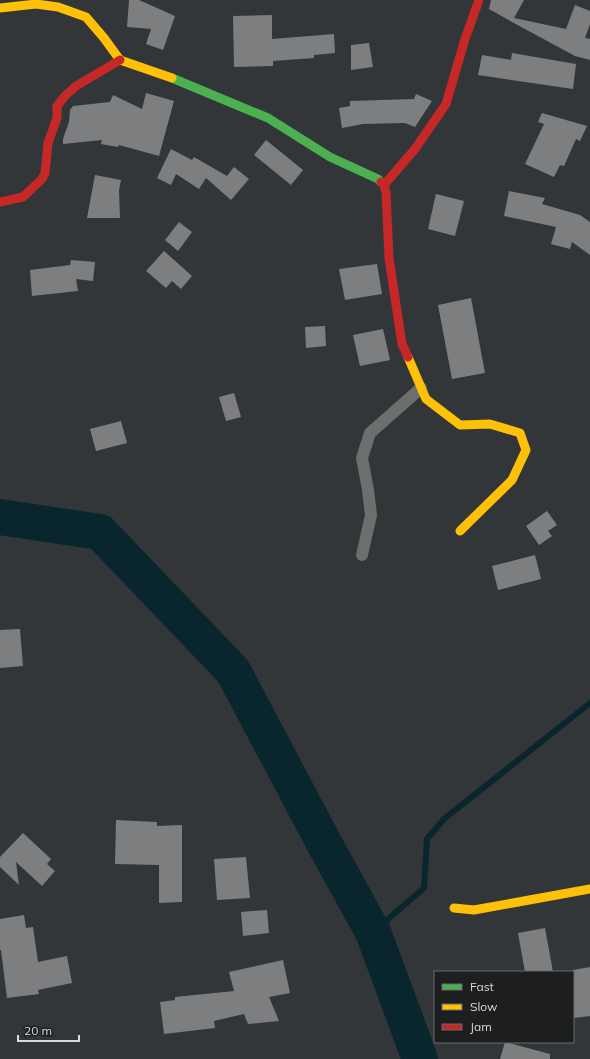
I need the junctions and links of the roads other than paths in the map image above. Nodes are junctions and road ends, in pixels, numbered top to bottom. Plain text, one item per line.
1 (479, 0) edge
2 (0, 8) edge
3 (120, 60) junction
4 (384, 185) junction
5 (0, 202) edge
6 (421, 388) junction
7 (460, 532) dead end
8 (362, 555) dead end
9 (590, 889) edge
10 (454, 908) dead end

1 - 4 street
2 - 3 street
3 - 4 street
3 - 5 street
4 - 6 street
6 - 7 street
6 - 8 lane
9 - 10 street

